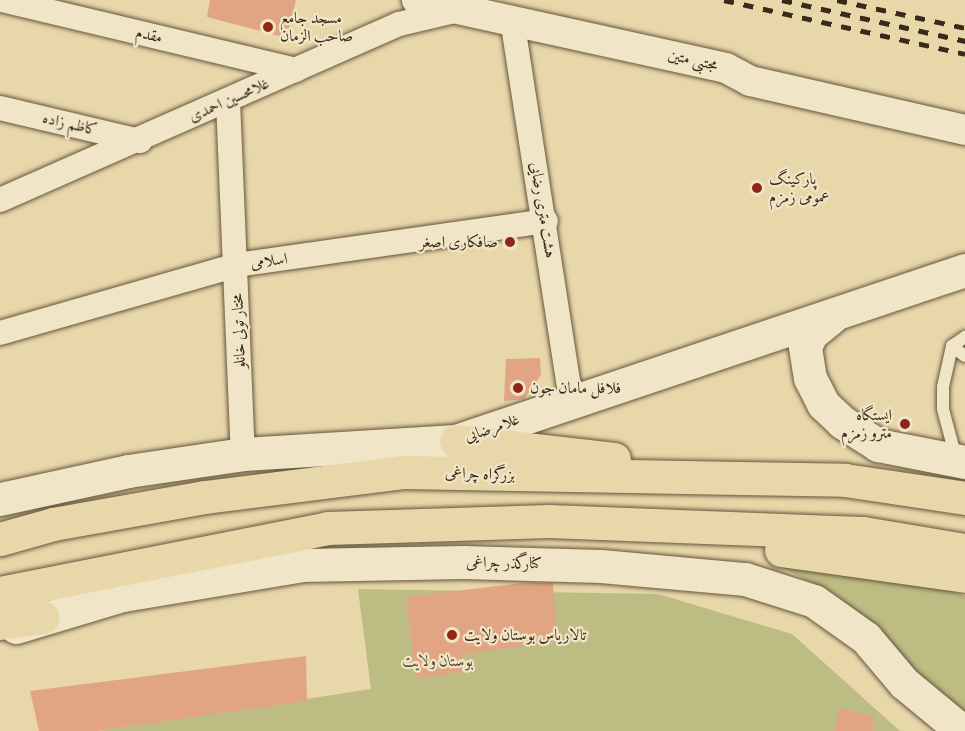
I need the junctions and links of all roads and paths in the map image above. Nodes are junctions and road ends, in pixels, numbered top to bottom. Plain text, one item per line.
1 (3, 0) edge
2 (417, 0) edge
3 (460, 10) junction
4 (512, 19) junction
5 (726, 68) junction
6 (296, 70) junction
7 (228, 101) junction
8 (0, 108) edge
9 (965, 112) edge
10 (965, 130) edge
11 (140, 141) junction
12 (0, 200) edge
13 (546, 221) junction
14 (237, 265) junction
15 (965, 270) edge
16 (832, 317) junction
17 (0, 333) edge
18 (965, 337) edge
19 (952, 346) junction
20 (965, 356) edge
21 (571, 401) junction
22 (456, 441) junction
23 (243, 454) junction
24 (961, 461) edge
25 (716, 476) junction
26 (4, 495) edge
27 (965, 498) edge
28 (549, 521) junction
29 (0, 539) edge
30 (965, 550) edge
31 (965, 576) edge
32 (0, 593) edge
33 (43, 617) junction
34 (0, 623) edge
35 (0, 632) edge
36 (962, 731) edge

1 - 6 street, مقدم
2 - 3 street, مجتبی متین
3 - 4 street, مجتبی متین
3 - 6 street, غلامحسین احمدی
4 - 5 street, مجتبی متین
4 - 13 street, هشت متری رضایی
5 - 9 street
5 - 10 street, مجتبی متین
6 - 7 street, غلامحسین احمدی
7 - 11 street, غلامحسین احمدی
7 - 14 street, مختار تولی خانلو
8 - 11 street, کاظم زاده
11 - 12 street, غلامحسین احمدی
13 - 14 street, اسلامی
13 - 21 street, هشت متری رضایی
14 - 17 street, اسلامی
14 - 23 street, مختار تولی خانلو
15 - 16 main road, غلامرضایی
16 - 21 main road, غلامرضایی
16 - 24 main road
18 - 19 lane
19 - 20 lane
19 - 24 lane
21 - 22 main road, غلامرضایی
22 - 23 main road, غلامرضایی
22 - 25 highway
23 - 26 main road, غلامرضایی
25 - 27 highway, بزرگراه چراغی
25 - 29 highway, بزرگراه چراغی
28 - 30 highway
28 - 31 highway
28 - 32 highway
33 - 34 highway
33 - 35 main road, کنارگذر چراغی
33 - 36 main road, کنارگذر چراغی

